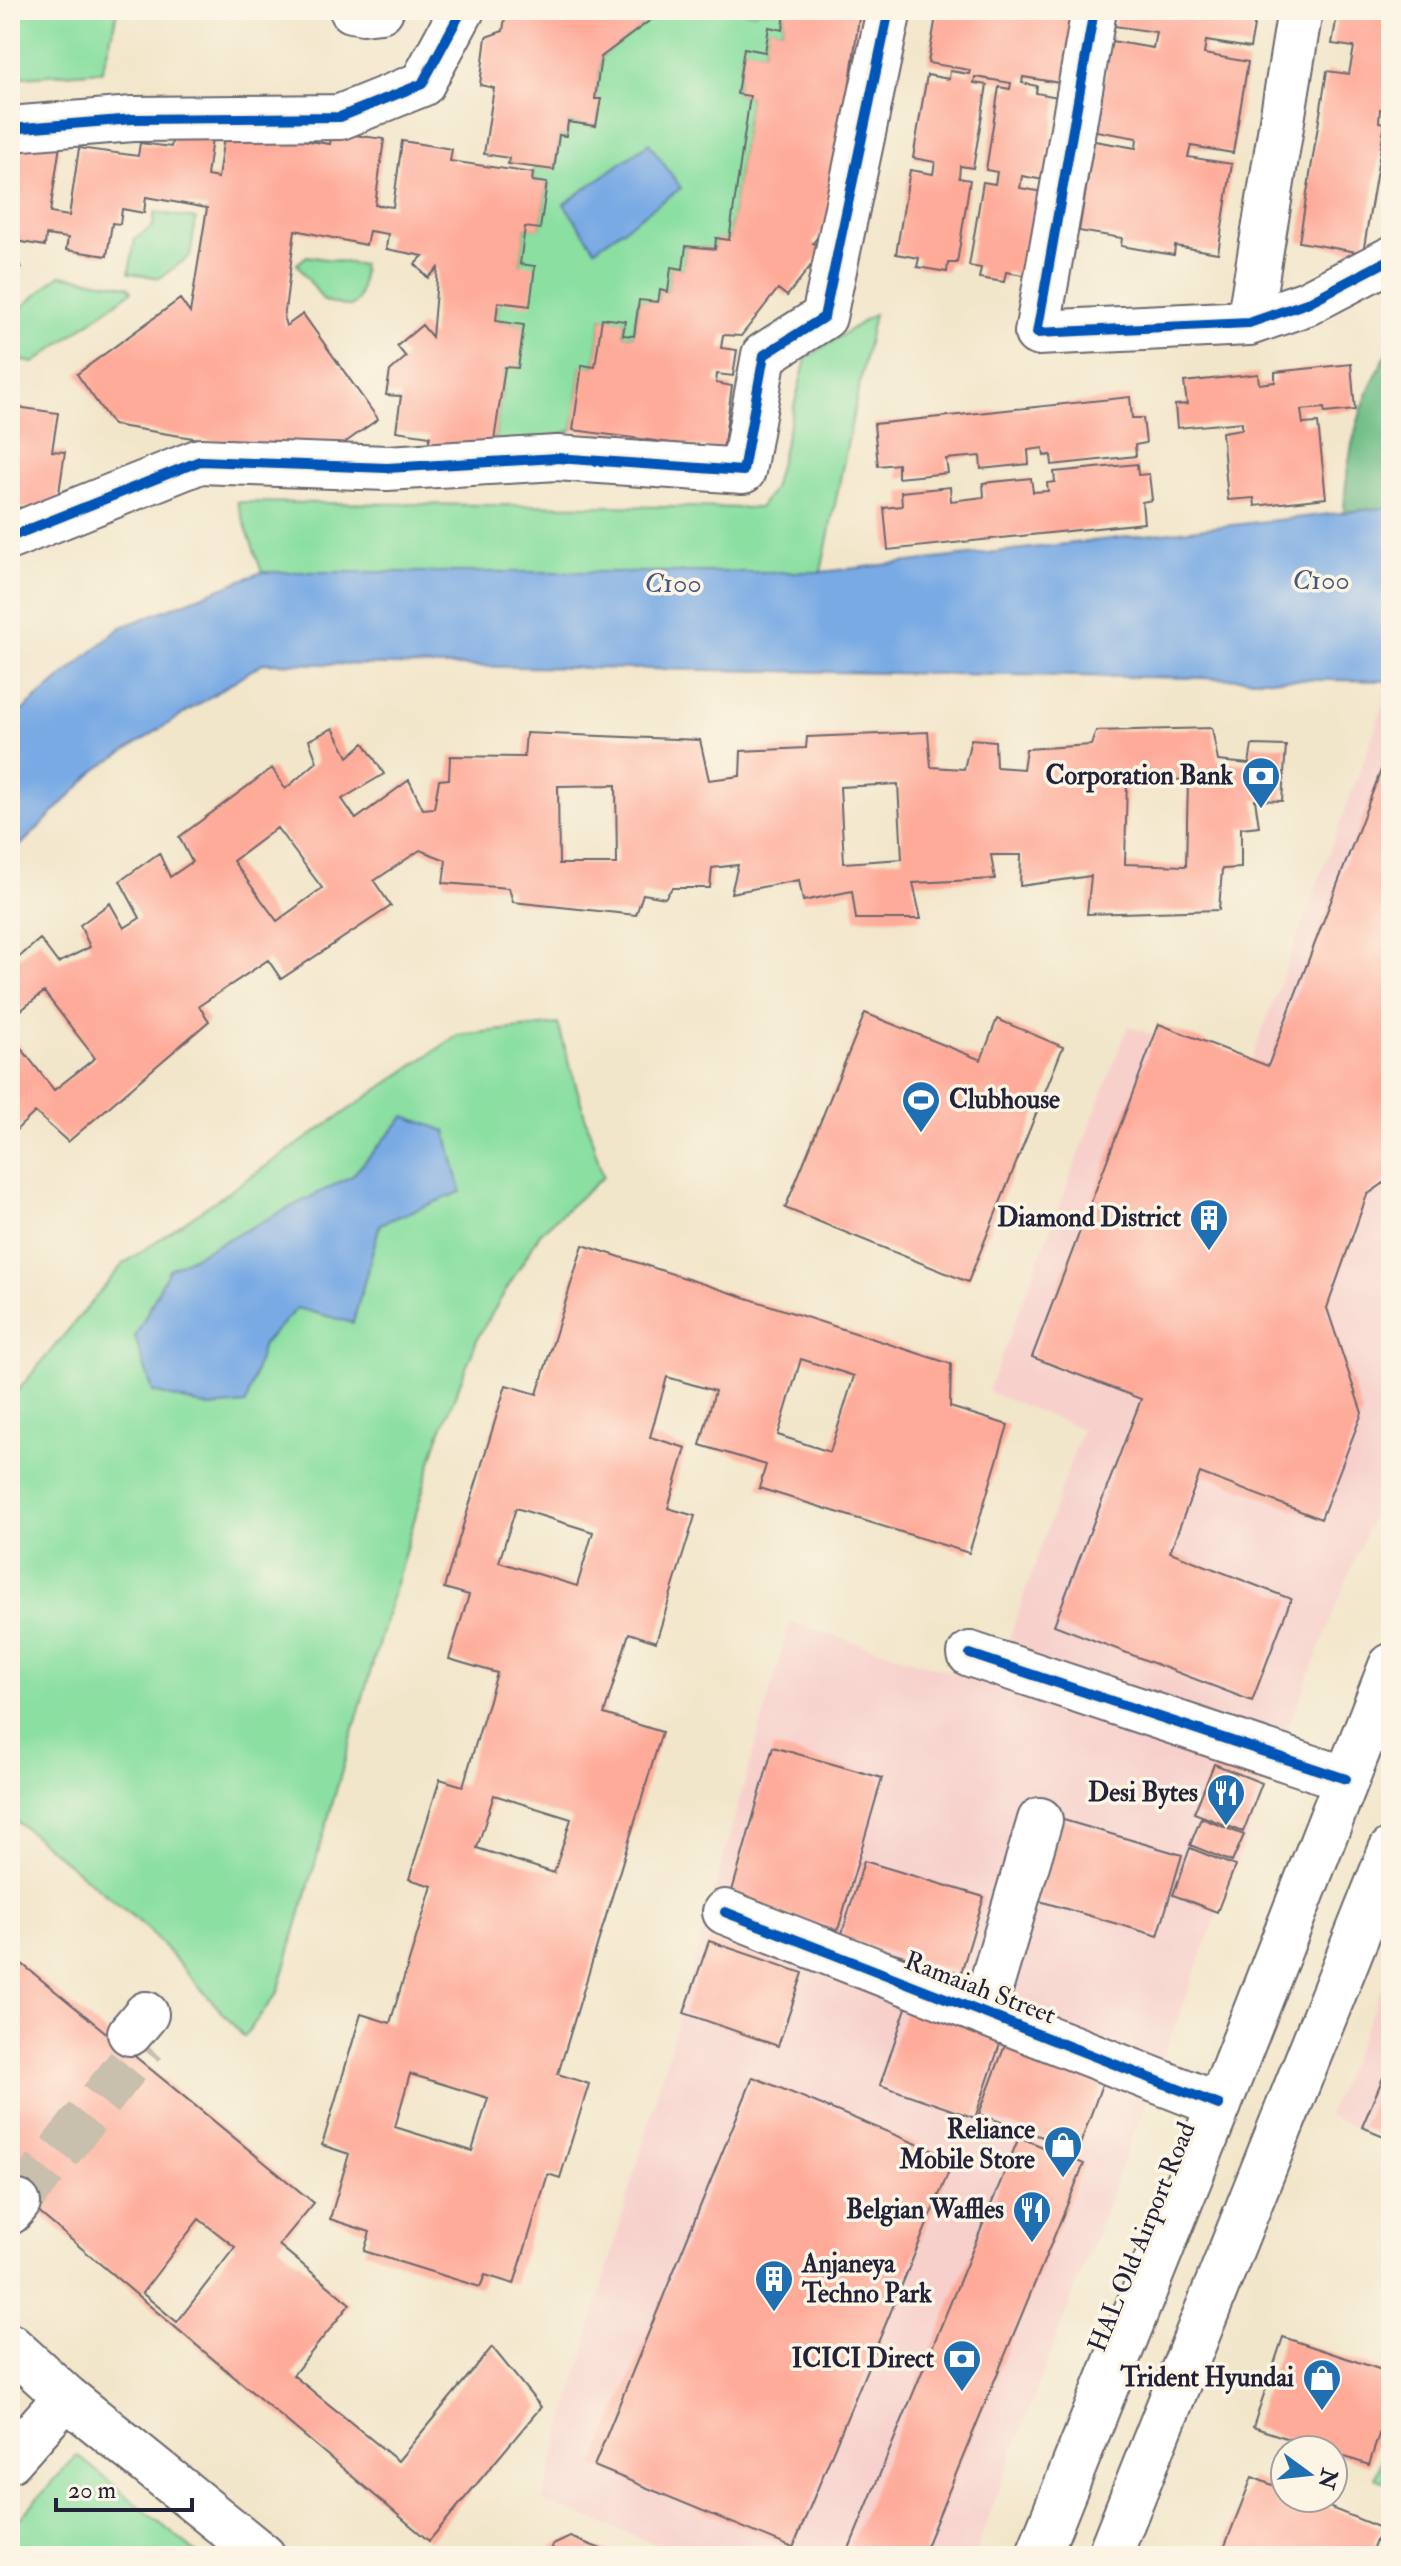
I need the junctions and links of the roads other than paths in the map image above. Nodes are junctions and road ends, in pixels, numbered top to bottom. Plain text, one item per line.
1 (352, 10) edge
2 (381, 10) edge
3 (462, 10) edge
4 (889, 10) edge
5 (1094, 10) edge
6 (1300, 10) edge
7 (10, 129) edge
8 (1391, 259) edge
9 (1249, 323) junction
10 (10, 537) edge
11 (970, 1654) dead end
12 (1391, 1666) edge
13 (1346, 1779) junction
14 (1040, 1820) dead end
15 (1391, 1850) edge
16 (725, 1912) dead end
17 (983, 2013) junction
18 (1219, 2105) junction
19 (10, 2346) edge
20 (66, 2397) junction
21 (10, 2460) edge
22 (263, 2556) edge
23 (1038, 2556) edge
24 (1109, 2556) edge

1 - 2 street
3 - 7 street
4 - 10 street
5 - 9 street
6 - 9 street
8 - 9 street
11 - 13 street
12 - 13 street, HAL Old Airport Road
13 - 18 street, HAL Old Airport Road
14 - 17 street
15 - 24 street
16 - 17 street, Ramaiah Street
17 - 18 street, Ramaiah Street
18 - 23 street, HAL Old Airport Road
19 - 20 street
20 - 21 street
20 - 22 street

